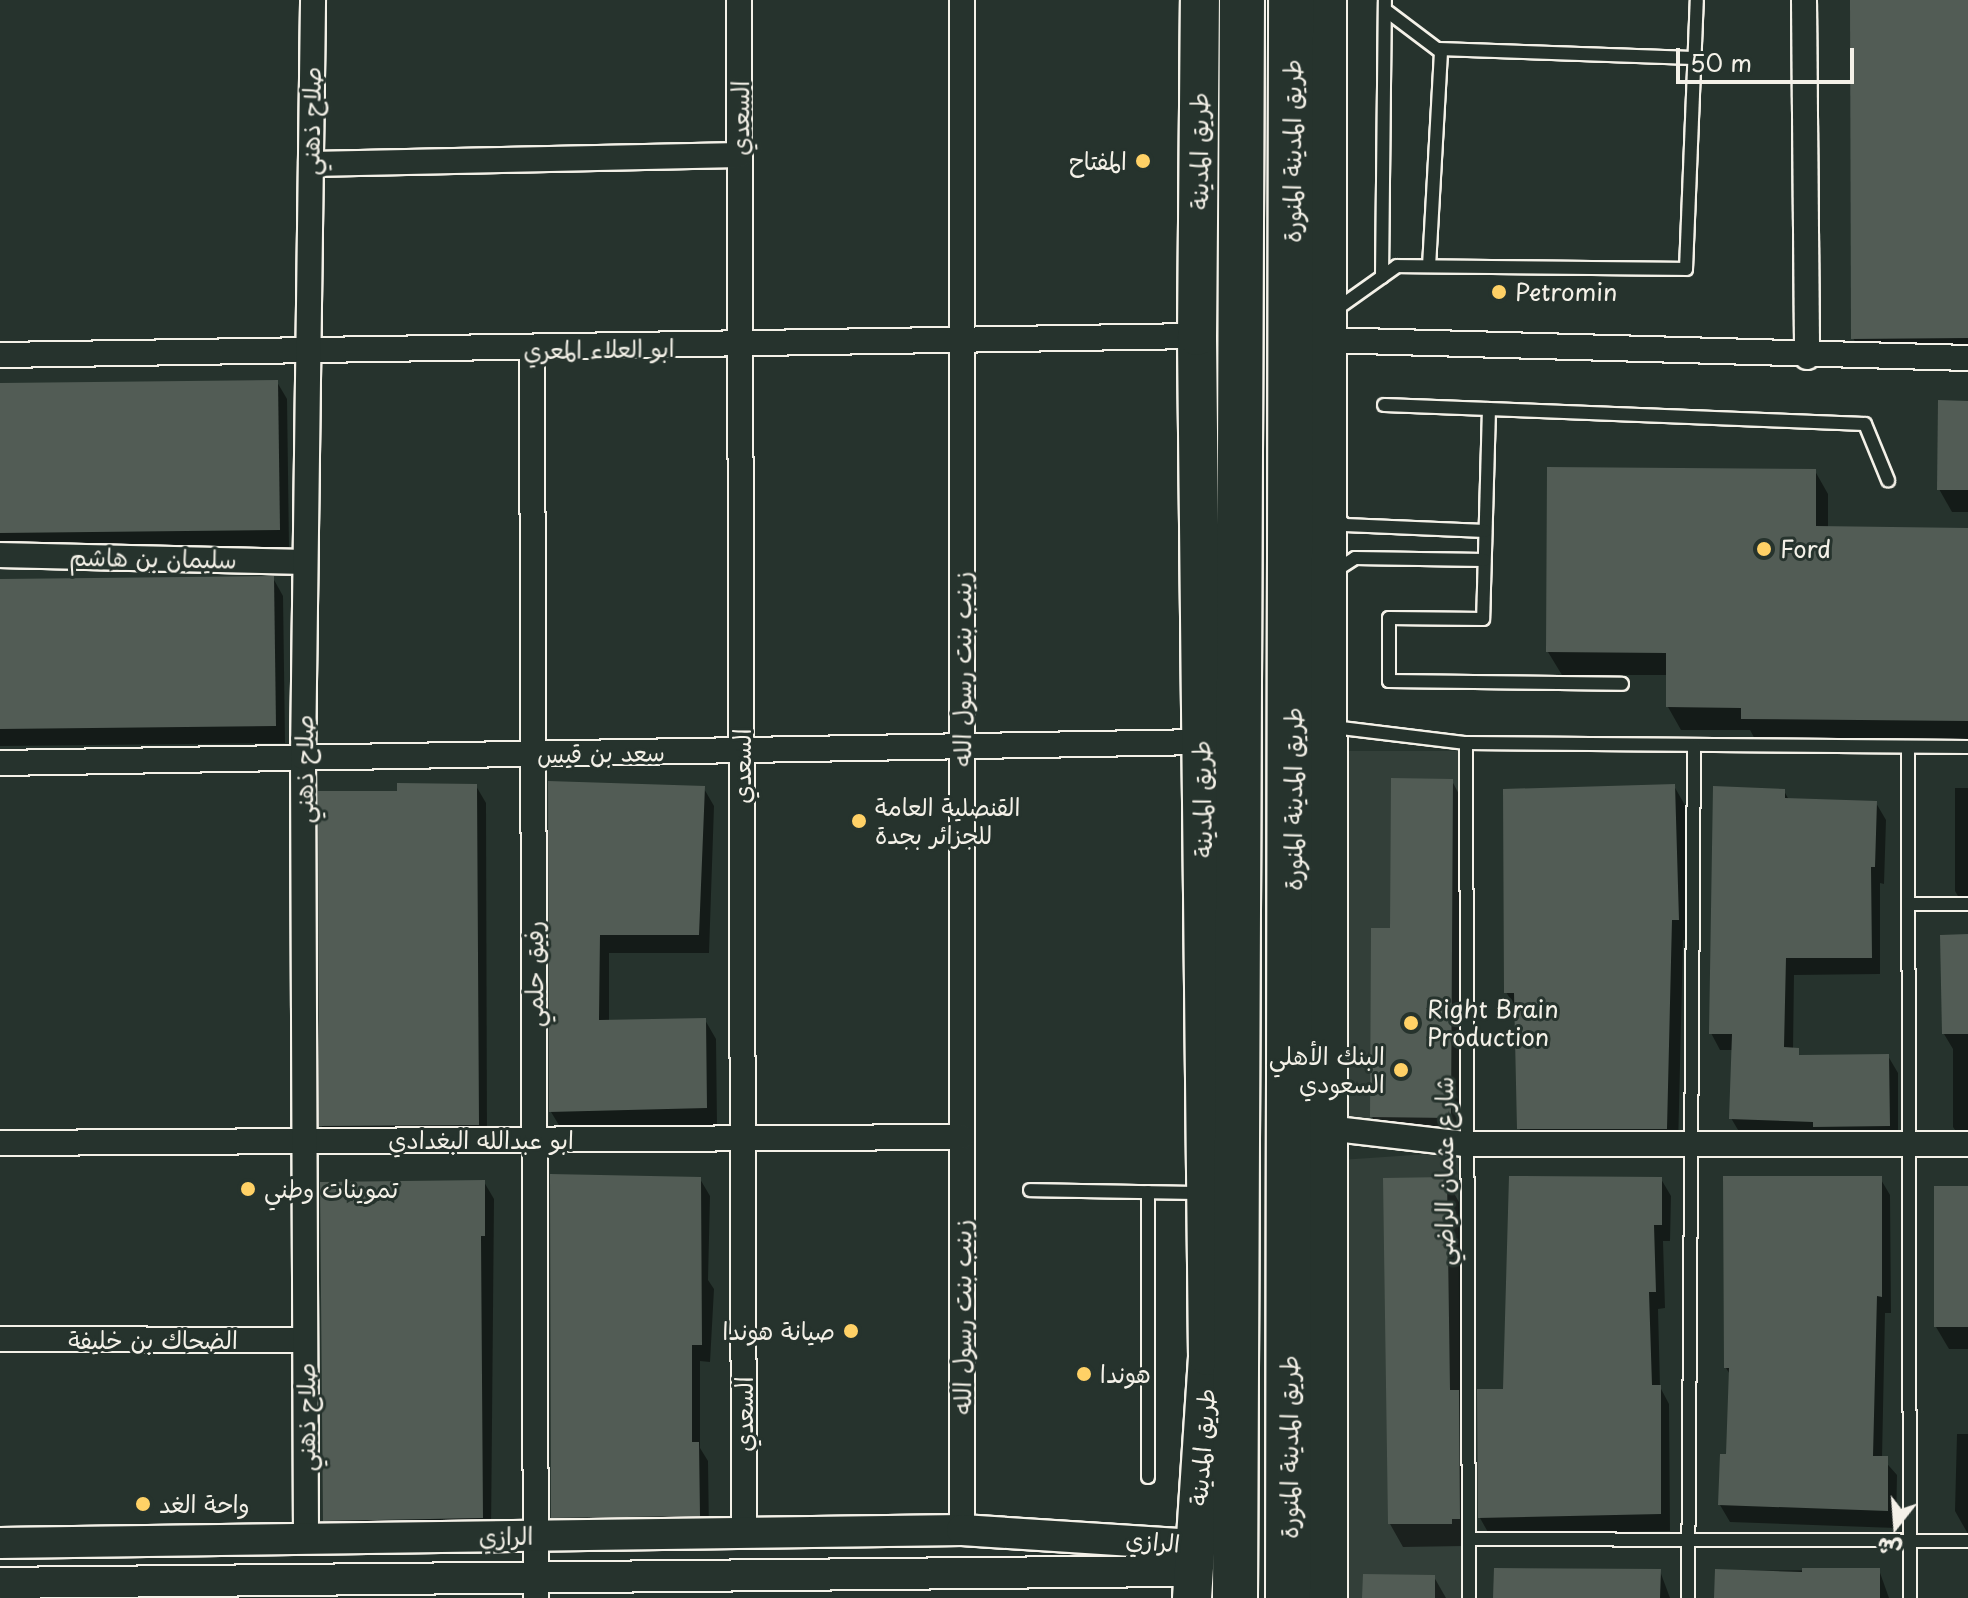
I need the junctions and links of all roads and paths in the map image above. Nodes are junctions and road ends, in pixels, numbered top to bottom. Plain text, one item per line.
1 (313, 0) edge
2 (739, 0) edge
3 (962, 0) edge
4 (1200, 0) edge
5 (1242, 0) edge
6 (1291, 0) edge
7 (1327, 0) edge
8 (1697, 0) edge
9 (1804, 0) edge
10 (1387, 6) edge
11 (1438, 49) junction
12 (1694, 58) junction
13 (740, 155) junction
14 (311, 164) junction
15 (1429, 266) junction
16 (1382, 277) junction
17 (1199, 281) junction
18 (1324, 329) junction
19 (1197, 336) junction
20 (961, 342) junction
21 (740, 346) junction
22 (532, 351) junction
23 (308, 352) junction
24 (0, 355) edge
25 (1807, 357) junction
26 (1968, 358) edge
27 (1384, 405) dead end
28 (1489, 409) junction
29 (1888, 480) dead end
30 (1326, 512) junction
31 (1485, 531) junction
32 (0, 555) edge
33 (1484, 560) junction
34 (305, 562) junction
35 (1326, 576) junction
36 (1238, 634) junction
37 (1622, 684) dead end
38 (1326, 727) junction
39 (1202, 742) junction
40 (1466, 743) junction
41 (1694, 745) junction
42 (962, 746) junction
43 (1908, 747) junction
44 (1968, 747) edge
45 (742, 750) junction
46 (533, 754) junction
47 (303, 757) junction
48 (0, 763) edge
49 (1908, 904) junction
50 (1968, 904) edge
51 (1292, 1061) junction
52 (1327, 1128) junction
53 (962, 1137) junction
54 (743, 1138) junction
55 (535, 1140) junction
56 (305, 1141) junction
57 (0, 1143) edge
58 (1465, 1144) junction
59 (1692, 1144) junction
60 (1909, 1144) junction
61 (1968, 1144) edge
62 (1030, 1190) dead end
63 (1148, 1192) junction
64 (1207, 1193) junction
65 (0, 1339) edge
66 (305, 1340) junction
67 (1148, 1477) dead end
68 (962, 1530) junction
69 (848, 1531) junction
70 (744, 1532) junction
71 (536, 1535) junction
72 (1688, 1537) junction
73 (306, 1538) junction
74 (1469, 1539) junction
75 (1910, 1540) junction
76 (1968, 1541) edge
77 (0, 1543) edge
78 (1195, 1545) junction
79 (850, 1573) junction
80 (0, 1583) edge
81 (744, 1586) edge
82 (536, 1587) edge
83 (299, 1588) edge
84 (1192, 1598) edge
85 (1235, 1598) edge
86 (1288, 1598) edge
87 (1328, 1598) edge
88 (1469, 1598) edge
89 (1688, 1598) edge
90 (1910, 1598) edge

1 - 14 street, صلاح ذهني
2 - 13 street, السعدي
3 - 20 street, زينب بنت رسول الله
4 - 17 main road, طريق المدينة
5 - 36 highway
6 - 51 highway, طريق المدينة المنورة
7 - 18 main road
8 - 12 lane
9 - 25 street
10 - 11 lane
10 - 16 lane
11 - 12 lane
11 - 15 lane
12 - 15 lane
13 - 14 street
13 - 21 street, السعدي
14 - 23 street, صلاح ذهني
15 - 16 lane
16 - 18 lane
17 - 19 main road, طريق المدينة
17 - 36 main road
18 - 25 street
18 - 30 main road
19 - 20 street, ابو العلاء المعري
19 - 39 main road, طريق المدينة
20 - 21 street, ابو العلاء المعري
20 - 42 street, زينب بنت رسول الله
21 - 22 street, ابو العلاء المعري
21 - 45 street, السعدي
22 - 23 street, ابو العلاء المعري
22 - 46 street, رفيق حلمي
23 - 24 street, ابو العلاء المعري
23 - 34 street, صلاح ذهني
25 - 26 street
27 - 28 lane
28 - 29 lane
28 - 31 lane
30 - 31 lane
30 - 35 main road
30 - 51 main road
31 - 33 lane
32 - 34 street, سليمان بن هاشم
33 - 35 lane
33 - 37 lane
34 - 47 street, صلاح ذهني
35 - 38 main road
36 - 85 highway
38 - 40 lane
38 - 52 main road
39 - 42 street, سعد بن قيس
39 - 64 main road, طريق المدينة
40 - 41 lane
40 - 58 lane, شارع عثمان الراضي
41 - 43 lane
41 - 59 lane
42 - 45 street, سعد بن قيس
42 - 53 street, زينب بنت رسول الله
43 - 44 lane
43 - 49 lane
45 - 46 street, سعد بن قيس
45 - 54 street, السعدي
46 - 47 street, سعد بن قيس
46 - 55 street, رفيق حلمي
47 - 48 street, سعد بن قيس
47 - 56 street, صلاح ذهني
49 - 50 lane
49 - 60 lane
51 - 86 highway, طريق المدينة المنورة
52 - 58 street
52 - 87 main road
53 - 54 street, ابو عبدالله البغدادي
53 - 68 street, زينب بنت رسول الله
54 - 55 street, ابو عبدالله البغدادي
54 - 70 street, السعدي
55 - 56 street, ابو عبدالله البغدادي
55 - 71 street, رفيق حلمي
56 - 57 street, ابو عبدالله البغدادي
56 - 66 street, صلاح ذهني
58 - 59 street
58 - 74 lane, شارع عثمان الراضي
59 - 60 street
59 - 72 lane
60 - 61 street
60 - 75 lane
62 - 63 lane
63 - 64 lane
63 - 67 lane
64 - 78 main road, طريق المدينة
65 - 66 street, الضحاك بن خليفة
66 - 73 street, صلاح ذهني
68 - 69 street, الرازي
68 - 78 street, الرازي
69 - 70 street, الرازي
69 - 79 street
70 - 71 street, الرازي
71 - 73 street, الرازي
71 - 82 street, رفيق حلمي
72 - 74 lane
72 - 75 lane
72 - 89 lane
73 - 77 street, الرازي
74 - 88 lane, شارع عثمان الراضي
75 - 76 lane
75 - 90 lane
78 - 79 street, الرازي
78 - 84 main road, طريق المدينة
79 - 81 street, الرازي
80 - 83 street, الرازي
81 - 82 street, الرازي
82 - 83 street, الرازي

